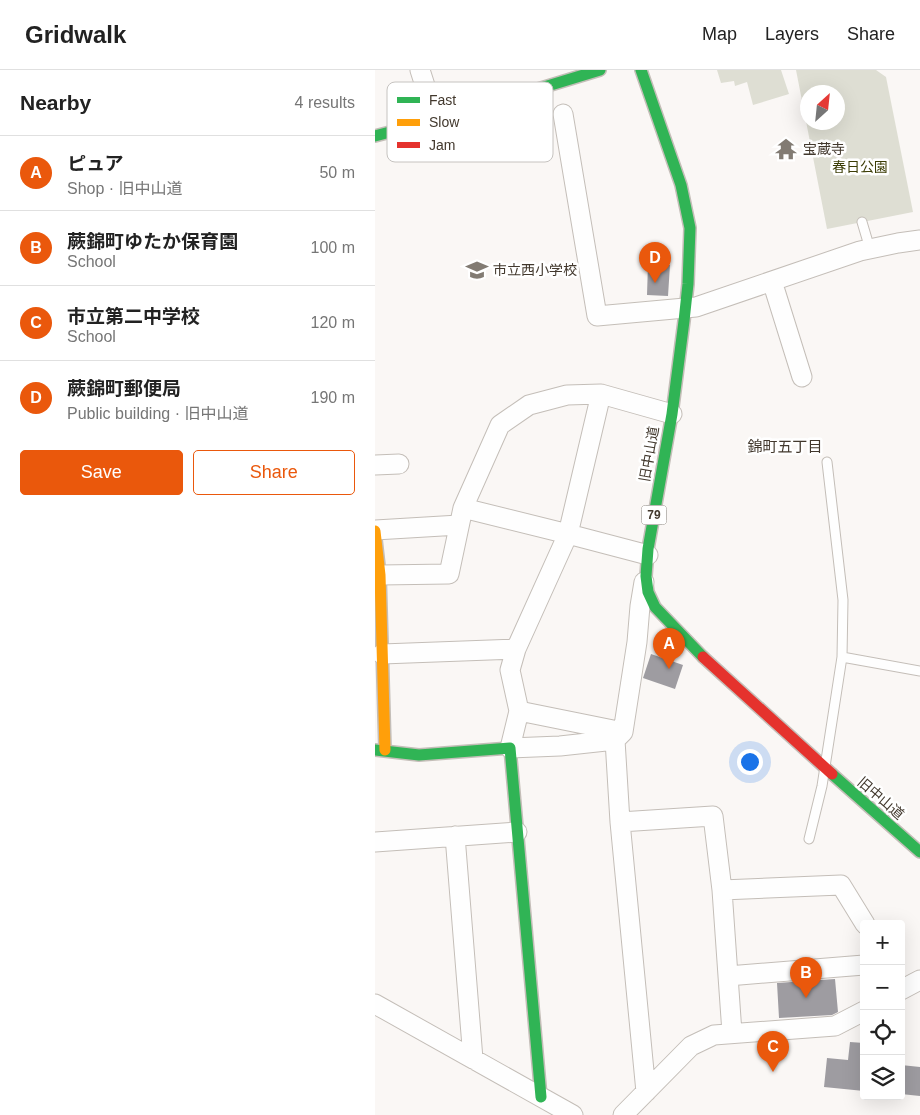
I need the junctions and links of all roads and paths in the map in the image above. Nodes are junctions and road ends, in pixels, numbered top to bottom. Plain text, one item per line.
1 (420, 70) edge
2 (600, 70) edge
3 (641, 70) edge
4 (424, 82) edge
5 (553, 84) edge
6 (563, 114) dead end
7 (863, 222) dead end
8 (920, 240) edge
9 (870, 249) junction
10 (772, 281) junction
11 (685, 308) junction
12 (802, 376) dead end
13 (601, 394) junction
14 (671, 414) junction
15 (827, 462) dead end
16 (375, 464) edge
17 (399, 464) dead end
18 (461, 517) junction
19 (375, 531) edge
20 (569, 534) junction
21 (648, 555) junction
22 (380, 575) junction
23 (645, 576) junction
24 (516, 649) junction
25 (383, 654) junction
26 (842, 657) junction
27 (920, 672) edge
28 (519, 712) junction
29 (619, 736) junction
30 (510, 748) junction
31 (380, 750) edge
32 (824, 768) junction
33 (620, 822) junction
34 (517, 832) junction
35 (455, 836) junction
36 (809, 839) dead end
37 (375, 842) edge
38 (920, 852) edge
39 (722, 890) junction
40 (863, 920) edge
41 (860, 965) edge
42 (728, 976) junction
43 (375, 1004) edge
44 (860, 1013) edge
45 (732, 1033) junction
46 (473, 1059) junction
47 (646, 1092) junction
48 (541, 1097) junction
49 (573, 1115) edge
50 (623, 1115) edge

1 - 4 street
2 - 5 main road
3 - 11 main road, 旧中山道 / 79
6 - 11 street
7 - 9 lane
8 - 9 street
9 - 10 street
10 - 11 street
10 - 12 street
11 - 14 main road, 旧中山道 / 79
13 - 14 street
13 - 18 street
13 - 20 street
14 - 21 main road, 旧中山道 / 79
15 - 26 lane
16 - 17 street
18 - 19 street
18 - 20 street
18 - 22 street
19 - 22 main road
20 - 21 street
20 - 24 street
21 - 23 main road, 旧中山道 / 79
22 - 25 main road
23 - 29 street
23 - 32 main road, 旧中山道 / 79
24 - 25 street
24 - 28 street
25 - 31 main road
26 - 27 lane
26 - 32 lane
28 - 29 street
28 - 30 street
29 - 30 street
29 - 33 street
30 - 31 main road
30 - 34 main road
32 - 36 lane
32 - 38 main road, 旧中山道 / 79
33 - 39 street
33 - 47 street
34 - 35 street
34 - 48 main road
35 - 37 street
35 - 46 street
39 - 40 street
39 - 42 street
41 - 42 street
42 - 45 street
43 - 46 street
44 - 45 street
45 - 47 street
46 - 48 street
47 - 50 street
48 - 49 street

